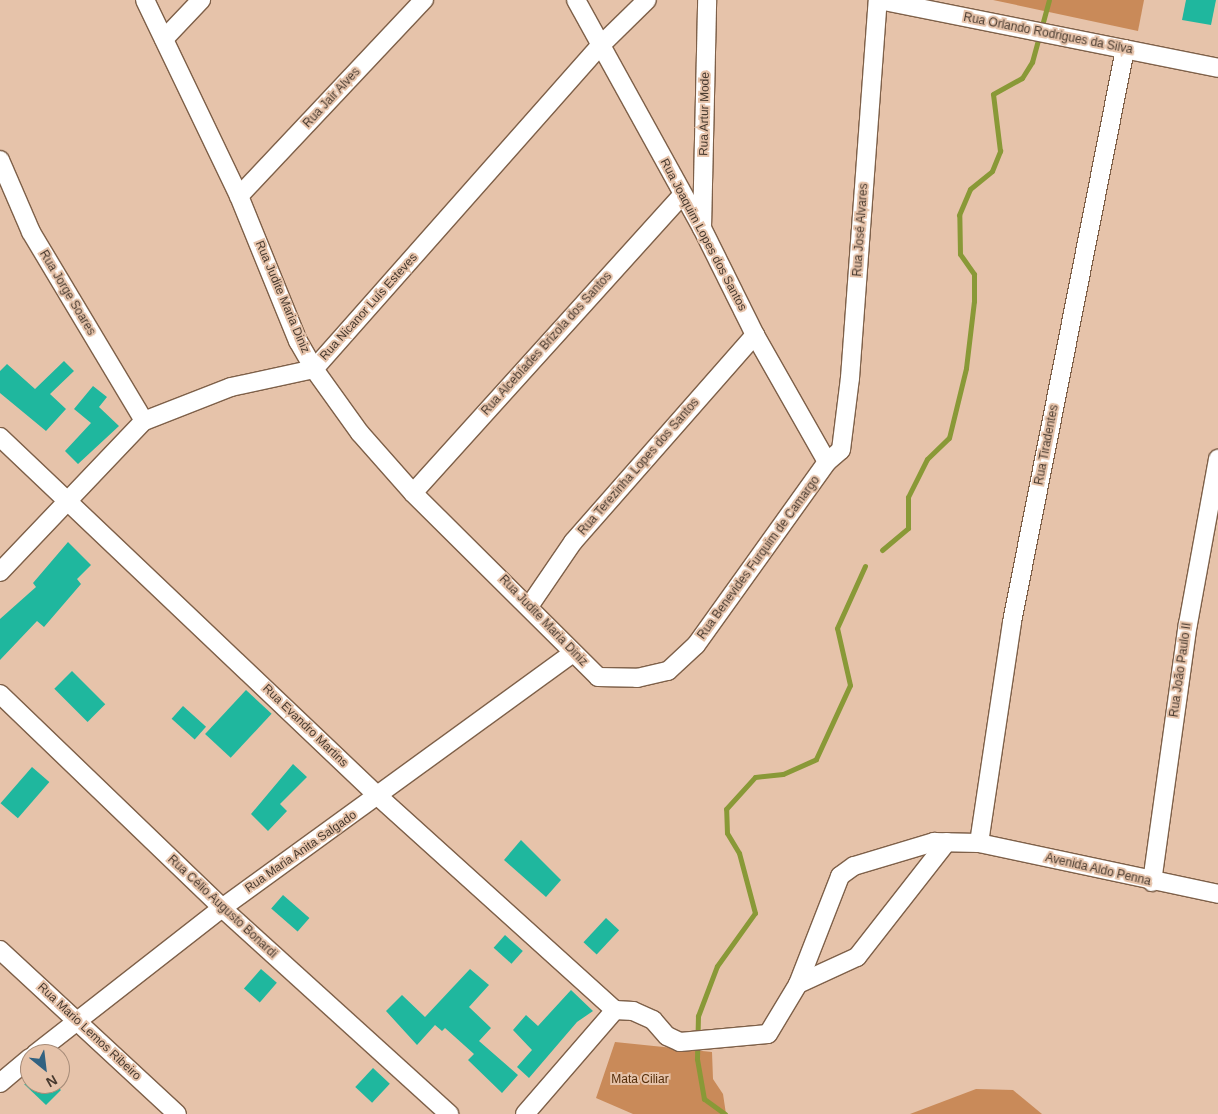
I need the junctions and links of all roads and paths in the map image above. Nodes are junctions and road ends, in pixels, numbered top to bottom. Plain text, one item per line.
1 (145, 0) edge
2 (201, 0) edge
3 (424, 0) edge
4 (576, 0) edge
5 (647, 0) edge
6 (707, 0) edge
7 (879, 0) edge
8 (164, 39) junction
9 (601, 45) junction
10 (1125, 49) junction
11 (1218, 68) edge
12 (0, 160) edge
13 (682, 195) junction
14 (239, 196) junction
15 (702, 228) junction
16 (755, 335) junction
17 (314, 369) junction
18 (144, 421) junction
19 (0, 436) edge
20 (1218, 459) edge
21 (831, 460) junction
22 (413, 493) junction
23 (68, 500) junction
24 (0, 572) edge
25 (530, 604) junction
26 (571, 654) junction
27 (637, 678) joint
28 (0, 694) edge
29 (379, 797) junction
30 (947, 842) junction
31 (979, 843) junction
32 (1152, 882) junction
33 (1218, 894) edge
34 (222, 908) junction
35 (0, 950) edge
36 (798, 984) junction
37 (616, 1010) junction
38 (75, 1020) junction
39 (47, 1044) edge
40 (20, 1066) edge
41 (0, 1083) edge
42 (177, 1114) edge
43 (449, 1114) edge
44 (525, 1114) edge

1 - 8 street, Rua Judite Maria Diniz
2 - 8 street
3 - 14 street, Rua Jair Alves
4 - 9 street, Rua Joaquim Lopes dos Santos
5 - 9 street, Rua Nicanor Luís Esteves
6 - 15 street, Rua Artur Mode
7 - 10 street, Rua Orlando Rodrigues da Silva
7 - 21 street, Rua José Alvares
8 - 14 street, Rua Judite Maria Diniz
9 - 13 street, Rua Joaquim Lopes dos Santos
9 - 17 street, Rua Nicanor Luís Esteves
10 - 11 street, Rua Orlando Rodrigues da Silva
10 - 31 street, Rua Tiradentes
12 - 18 street, Rua Jorge Soares
13 - 15 street, Rua Joaquim Lopes dos Santos
13 - 22 street, Rua Alcebíades Brizola dos Santos
14 - 17 street, Rua Judite Maria Diniz
15 - 16 street, Rua Joaquim Lopes dos Santos
16 - 21 street, Rua Joaquim Lopes dos Santos
16 - 25 street, Rua Terezinha Lopes dos Santos
17 - 18 street, Rua Nicanor Luís Esteves
17 - 22 street, Rua Judite Maria Diniz
18 - 23 street, Rua Nicanor Luís Esteves
19 - 23 street, Rua Evandro Martins
20 - 32 street, Rua João Paulo II
21 - 27 street, Rua Benevides Furquim de Camargo
22 - 25 street, Rua Judite Maria Diniz
23 - 24 street, Rua Nicanor Luís Esteves
23 - 29 street, Rua Evandro Martins
25 - 26 street, Rua Judite Maria Diniz
26 - 27 street, Rua Judite Maria Diniz
26 - 29 street, Rua Maria Anita Salgado
28 - 34 street, Rua Célio Augusto Bonardi
29 - 34 street, Rua Maria Anita Salgado
29 - 37 street, Rua Evandro Martins
30 - 31 street, Avenida Aldo Penna
30 - 36 street
30 - 36 street, Avenida Aldo Penna
31 - 32 street, Avenida Aldo Penna
32 - 33 street, Avenida Aldo Penna
34 - 38 street, Rua Maria Anita Salgado
34 - 43 street, Rua Célio Augusto Bonardi
35 - 38 street, Rua Mario Lemos Ribeiro
36 - 37 street, Avenida Aldo Penna
37 - 44 street
38 - 39 street, Rua Maria Anita Salgado
38 - 42 street, Rua Mario Lemos Ribeiro
40 - 41 street

